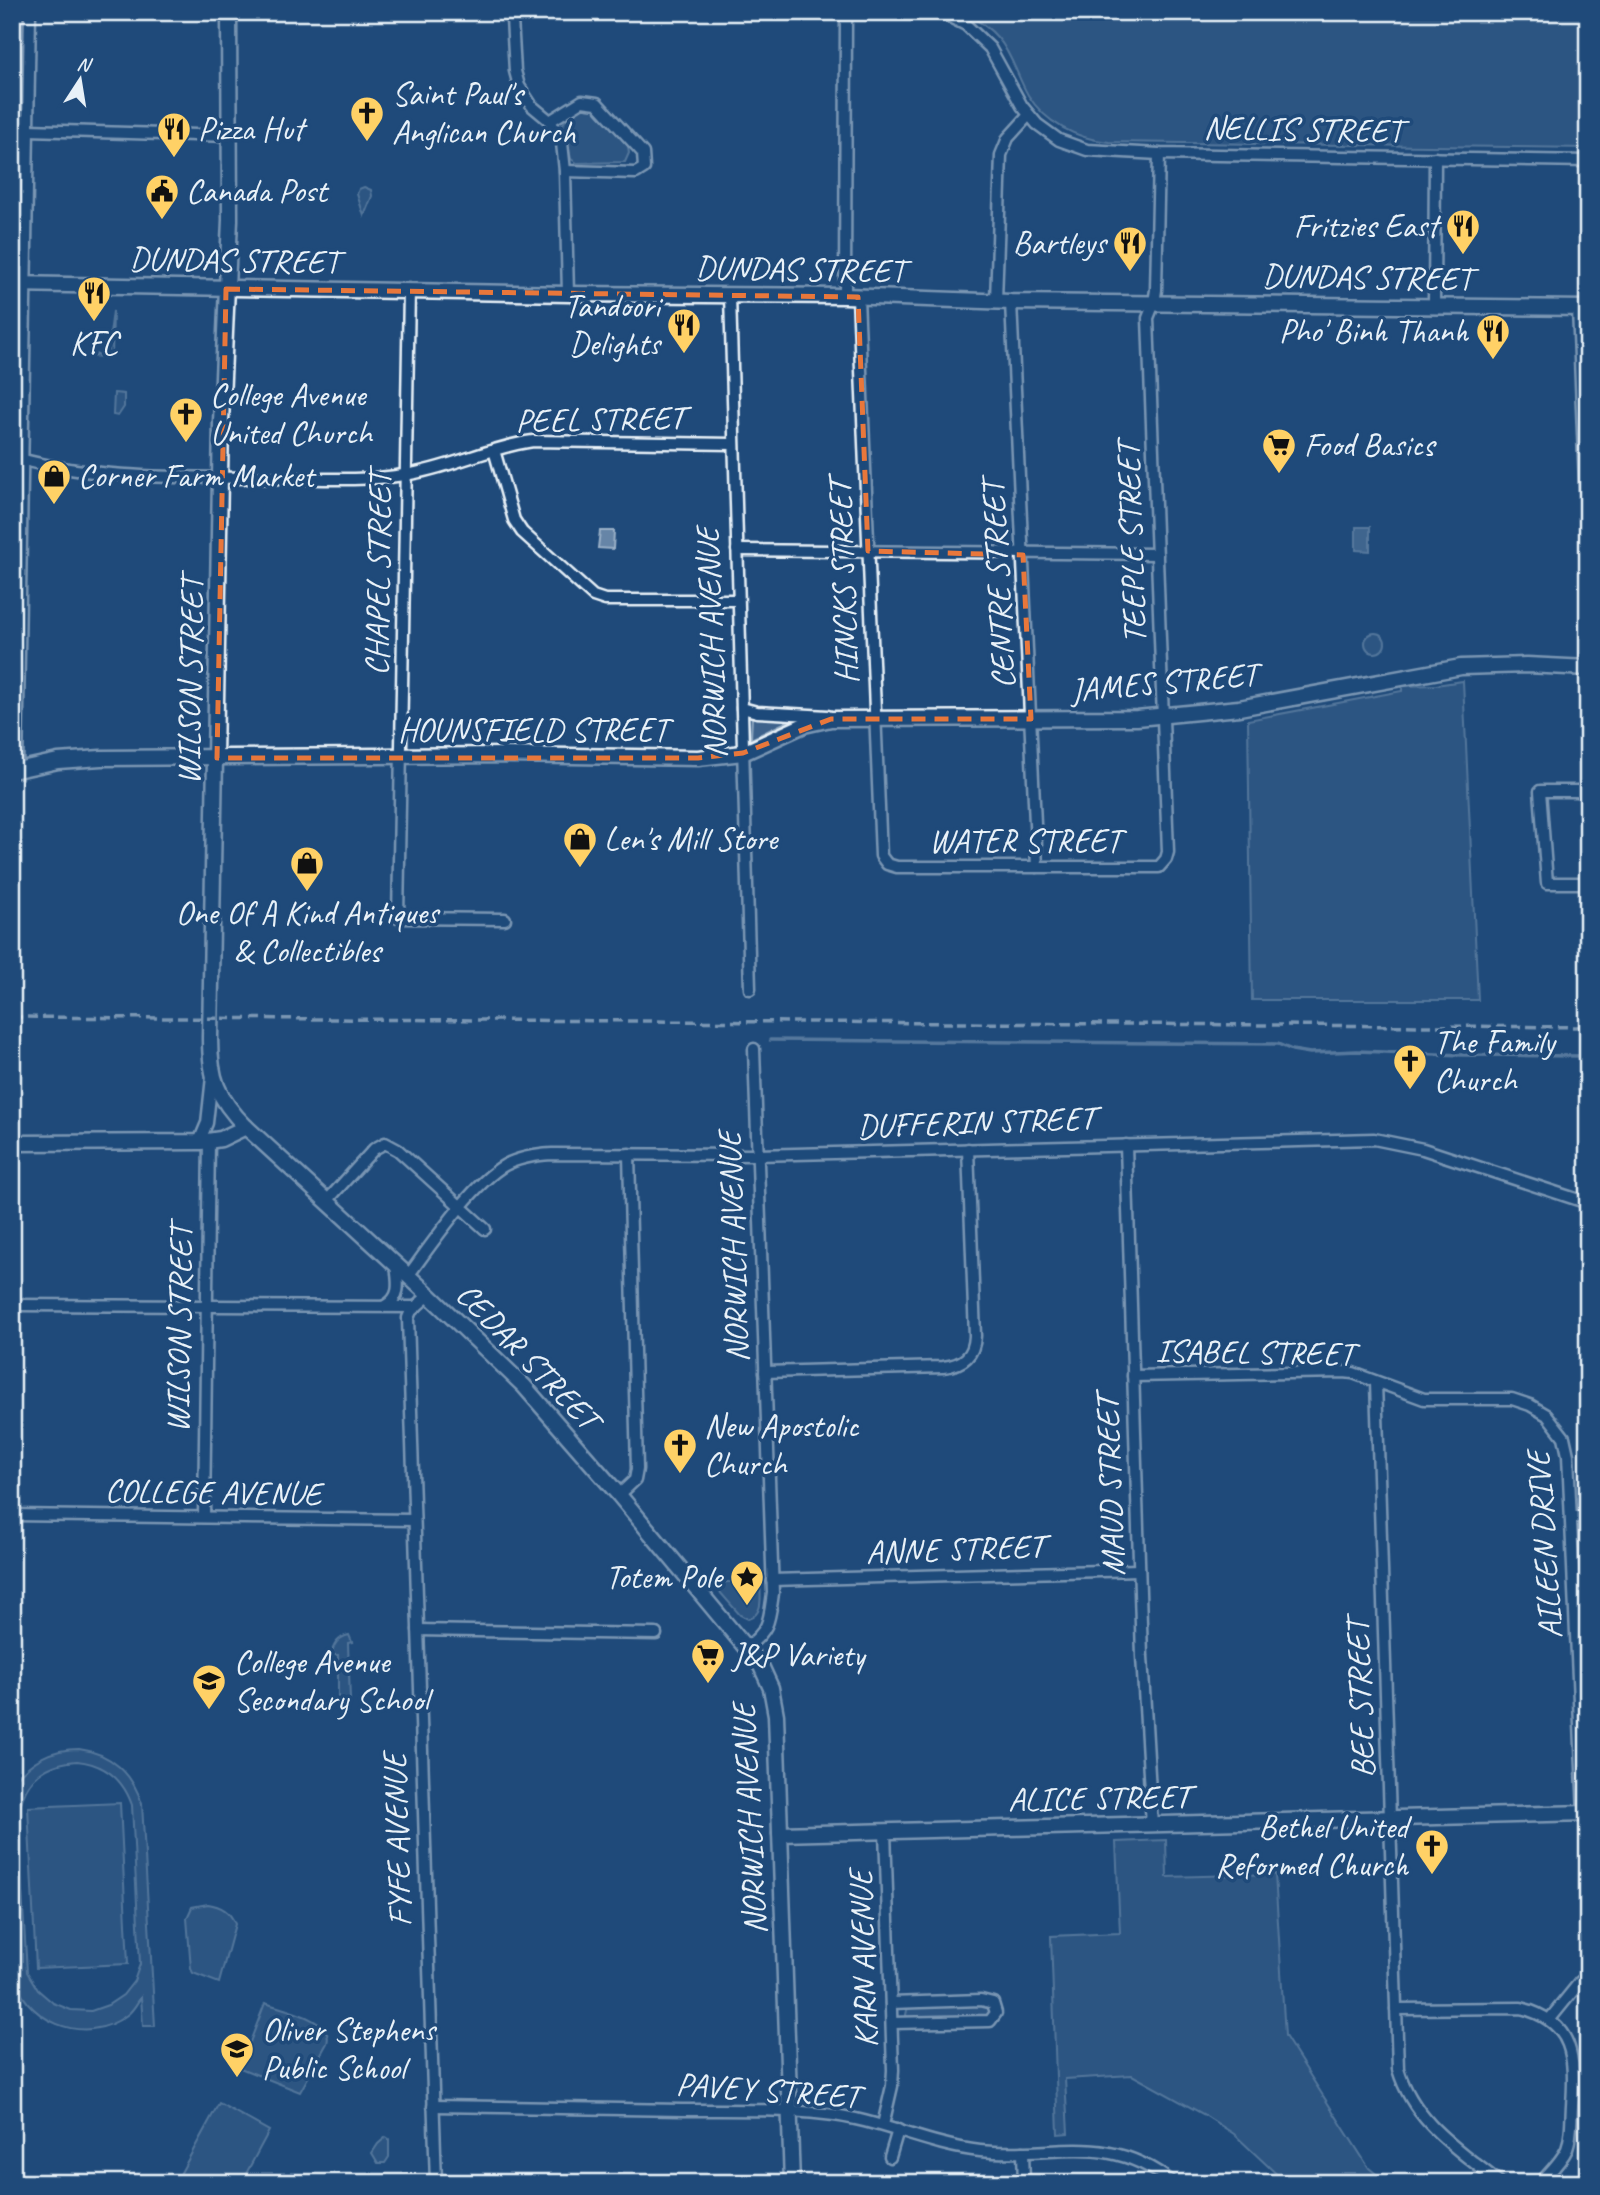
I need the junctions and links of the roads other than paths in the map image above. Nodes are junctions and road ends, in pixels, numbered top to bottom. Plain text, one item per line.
1 (30, 12) edge
2 (229, 12) edge
3 (503, 12) edge
4 (846, 12) edge
5 (940, 12) edge
6 (1029, 116) junction
7 (550, 121) junction
8 (28, 130) junction
9 (230, 136) junction
10 (1159, 154) junction
11 (1435, 158) junction
12 (1588, 161) edge
13 (565, 170) junction
14 (18, 284) edge
15 (226, 289) junction
16 (409, 291) junction
17 (568, 294) junction
18 (730, 295) junction
19 (851, 297) junction
20 (996, 301) junction
21 (1011, 302) junction
22 (1154, 303) junction
23 (1434, 306) junction
24 (1583, 308) edge
25 (733, 443) junction
26 (494, 450) junction
27 (17, 458) edge
28 (405, 475) junction
29 (220, 477) junction
30 (737, 550) junction
31 (868, 551) junction
32 (1023, 555) junction
33 (1157, 555) junction
34 (1588, 559) edge
35 (737, 600) junction
36 (1588, 668) edge
37 (742, 708) junction
38 (1164, 716) junction
39 (843, 718) junction
40 (874, 718) junction
41 (1031, 719) junction
42 (743, 752) junction
43 (401, 757) junction
44 (217, 758) junction
45 (15, 770) edge
46 (1588, 791) edge
47 (887, 864) joint
48 (1163, 864) joint
49 (1037, 867) junction
50 (1588, 883) edge
51 (505, 919) dead end
52 (750, 989) dead end
53 (754, 1049) dead end
54 (212, 1073) junction
55 (246, 1127) junction
56 (204, 1142) junction
57 (12, 1143) edge
58 (1126, 1145) junction
59 (968, 1149) junction
60 (629, 1154) junction
61 (757, 1155) junction
62 (326, 1202) junction
63 (1588, 1203) edge
64 (461, 1208) junction
65 (485, 1229) dead end
66 (396, 1265) junction
67 (408, 1276) junction
68 (429, 1295) junction
69 (12, 1305) edge
70 (207, 1305) junction
71 (385, 1306) junction
72 (416, 1307) junction
73 (765, 1372) junction
74 (1133, 1376) junction
75 (1376, 1382) junction
76 (619, 1495) junction
77 (12, 1515) edge
78 (204, 1517) junction
79 (1572, 1517) junction
80 (1588, 1517) edge
81 (414, 1520) junction
82 (1139, 1570) junction
83 (772, 1580) junction
84 (418, 1630) junction
85 (656, 1634) dead end
86 (747, 1647) junction
87 (1586, 1813) edge
88 (1390, 1819) junction
89 (1152, 1825) junction
90 (884, 1831) junction
91 (780, 1834) junction
92 (1588, 1976) edge
93 (891, 2003) junction
94 (1396, 2009) junction
95 (1550, 2019) junction
96 (892, 2023) junction
97 (433, 2106) junction
98 (789, 2112) junction
99 (883, 2125) junction
100 (898, 2130) junction
101 (1023, 2152) junction
102 (890, 2157) dead end
103 (436, 2183) edge
104 (792, 2183) edge
105 (1024, 2183) edge
106 (1173, 2183) edge
107 (1500, 2183) edge
108 (1540, 2183) edge

1 - 8 street
2 - 9 main road, WILSON STREET
3 - 7 street
4 - 19 street, HINCKS STREET
5 - 6 street
6 - 10 street, NELLIS STREET
6 - 20 street
7 - 13 street
7 - 13 street
8 - 9 street
8 - 14 street
9 - 15 main road, WILSON STREET
10 - 11 street, NELLIS STREET
10 - 22 street, TEEPLE STREET
11 - 12 street, NELLIS STREET
11 - 23 street
13 - 17 street
14 - 15 main road, DUNDAS STREET
14 - 27 street
15 - 16 main road, DUNDAS STREET
15 - 29 main road, WILSON STREET
16 - 17 main road, DUNDAS STREET
16 - 28 street, CHAPEL STREET
17 - 18 main road, DUNDAS STREET
18 - 19 main road, DUNDAS STREET
18 - 25 street, NORWICH AVENUE
19 - 20 main road, DUNDAS STREET
19 - 31 street, HINCKS STREET
20 - 21 main road, DUNDAS STREET
21 - 22 main road, DUNDAS STREET
21 - 32 street, CENTRE STREET
22 - 23 main road, DUNDAS STREET
22 - 33 street, TEEPLE STREET
23 - 24 main road, DUNDAS STREET
24 - 34 street
25 - 26 street, PEEL STREET
25 - 30 street, NORWICH AVENUE
26 - 28 street, PEEL STREET
26 - 35 street
27 - 29 street, PEEL STREET
27 - 45 street
28 - 29 street, PEEL STREET
28 - 43 street, CHAPEL STREET
29 - 44 main road, WILSON STREET
30 - 31 street
30 - 35 street, NORWICH AVENUE
31 - 32 street
31 - 40 street, HINCKS STREET
32 - 33 street
32 - 41 street, CENTRE STREET
33 - 38 street, TEEPLE STREET
35 - 37 street, NORWICH AVENUE
36 - 38 main road, JAMES STREET
37 - 39 street, JAMES STREET
37 - 42 street, NORWICH AVENUE
38 - 41 main road, JAMES STREET
38 - 48 street, TEEPLE STREET
39 - 40 main road, JAMES STREET
39 - 42 main road, HOUNSFIELD STREET
40 - 41 main road, JAMES STREET
40 - 47 street, HINCKS STREET
41 - 49 street, CENTRE STREET
42 - 43 main road, HOUNSFIELD STREET
42 - 52 street, NORWICH AVENUE
43 - 44 main road, HOUNSFIELD STREET
43 - 51 street, CHAPEL STREET
44 - 45 main road, HOUNSFIELD STREET
44 - 54 main road, WILSON STREET
46 - 50 street
47 - 49 street, WATER STREET
48 - 49 street, WATER STREET
53 - 61 street, NORWICH AVENUE
54 - 55 main road, WILSON STREET
54 - 56 street, WILSON STREET
55 - 56 main road
55 - 62 main road, CEDAR STREET
56 - 57 main road
56 - 70 street, WILSON STREET
58 - 59 street, DUFFERIN STREET
58 - 63 street, DUFFERIN STREET
58 - 74 street, MAUD STREET
59 - 61 street, DUFFERIN STREET
59 - 73 street
60 - 61 street, DUFFERIN STREET
60 - 64 street, DUFFERIN STREET
60 - 76 street
61 - 73 street, NORWICH AVENUE
62 - 64 street
62 - 66 main road, CEDAR STREET
64 - 65 street
64 - 67 street, DUFFERIN STREET
66 - 67 main road, CEDAR STREET
66 - 71 street
67 - 68 main road, CEDAR STREET
68 - 72 street
68 - 76 main road, CEDAR STREET
69 - 70 street
70 - 71 street
70 - 78 street, WILSON STREET
71 - 72 street
72 - 81 street, FYFE AVENUE
73 - 83 street, NORWICH AVENUE
74 - 75 street, ISABEL STREET
74 - 82 street, MAUD STREET
75 - 79 street, AILEEN DRIVE
75 - 88 street, BEE STREET
76 - 86 main road, CEDAR STREET
77 - 78 street, COLLEGE AVENUE
78 - 81 street, COLLEGE AVENUE
79 - 80 street
79 - 87 street, AILEEN DRIVE
81 - 84 street, FYFE AVENUE
82 - 83 street, ANNE STREET
82 - 89 street, MAUD STREET
83 - 86 street, NORWICH AVENUE
84 - 85 street
84 - 97 street, FYFE AVENUE
86 - 91 main road, NORWICH AVENUE
87 - 88 main road, ALICE STREET
88 - 89 main road, ALICE STREET
88 - 94 street, BEE STREET
89 - 90 main road, ALICE STREET
90 - 91 main road, ALICE STREET
90 - 93 street, KARN AVENUE
91 - 98 main road, NORWICH AVENUE
92 - 95 street
93 - 96 street, KARN AVENUE
93 - 96 street
94 - 95 street
94 - 107 street, BEE STREET
95 - 108 street
96 - 99 street, KARN AVENUE
97 - 98 street, PAVEY STREET
97 - 103 street, FYFE AVENUE
98 - 99 street, PAVEY STREET
98 - 104 main road, NORWICH AVENUE
99 - 100 street, PAVEY STREET
100 - 101 street, PAVEY STREET
100 - 102 street
101 - 105 street
101 - 106 street, PAVEY STREET

